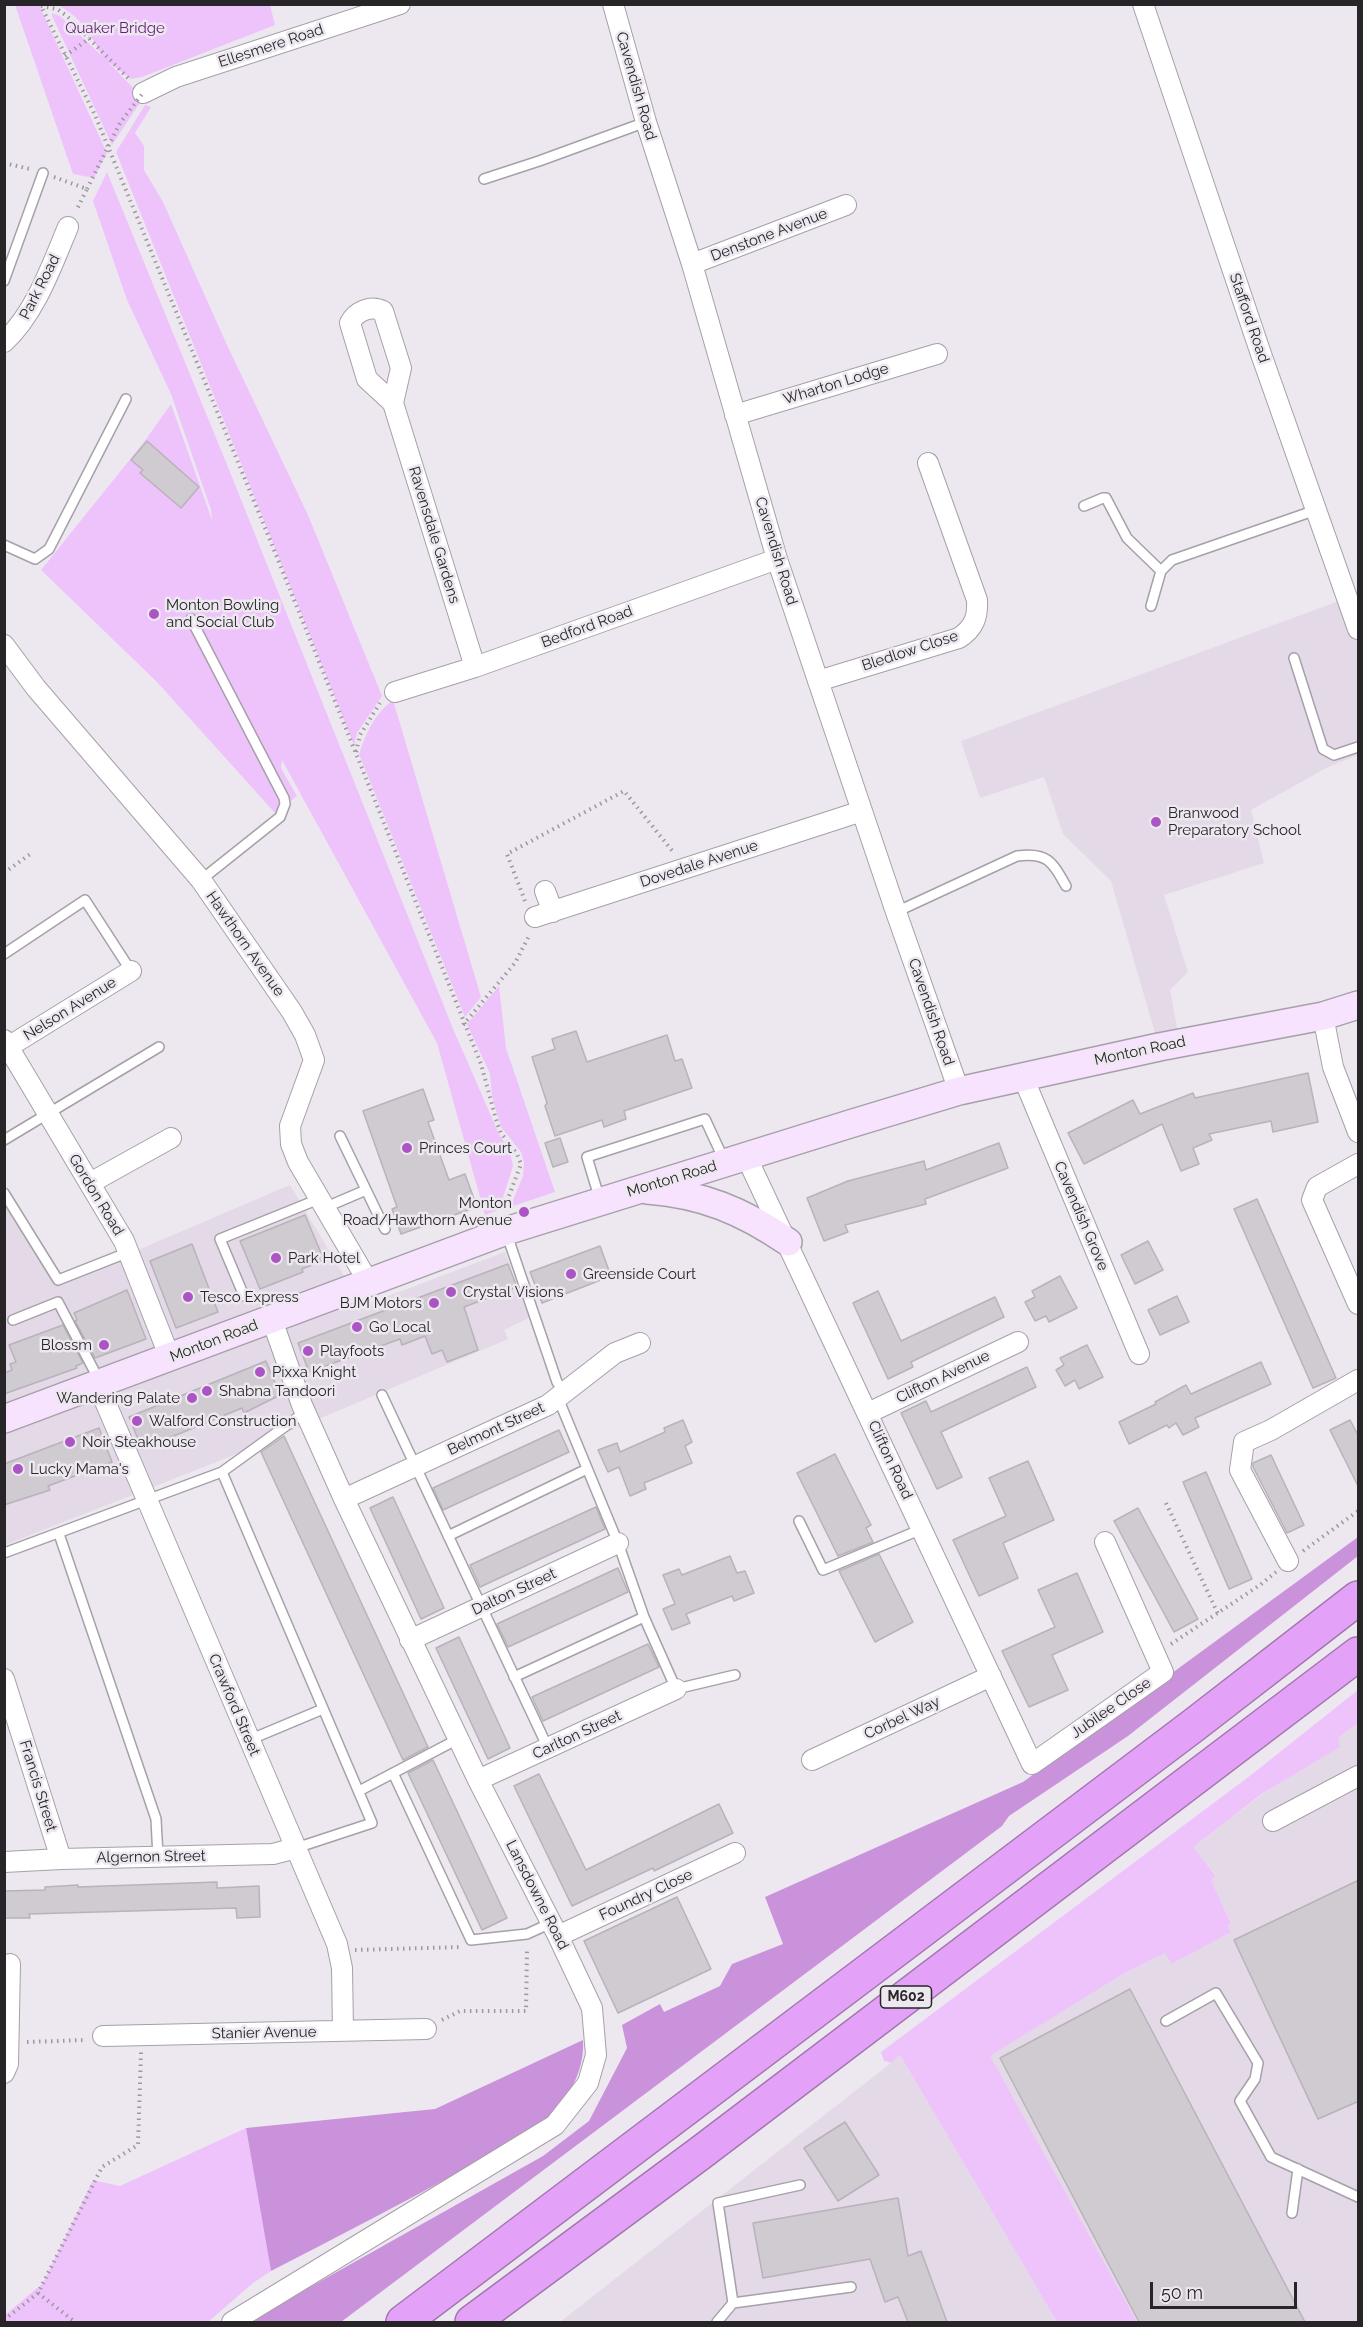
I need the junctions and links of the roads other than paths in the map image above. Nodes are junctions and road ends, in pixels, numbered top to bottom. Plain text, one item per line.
1 (400, 4) edge
2 (613, 4) edge
3 (1143, 4) edge
4 (143, 93) road end
5 (646, 122) junction
6 (43, 173) road end
7 (484, 179) dead end
8 (846, 205) dead end
9 (68, 227) dead end
10 (692, 264) junction
11 (4, 281) edge
12 (4, 342) edge
13 (937, 354) dead end
14 (126, 399) dead end
15 (393, 403) dead end
16 (735, 415) junction
17 (928, 463) dead end
18 (1084, 506) dead end
19 (1316, 510) junction
20 (4, 546) edge
21 (777, 559) junction
22 (1161, 571) junction
23 (1151, 606) dead end
24 (191, 619) dead end
25 (1359, 629) edge
26 (4, 645) edge
27 (1294, 658) dead end
28 (475, 667) junction
29 (818, 681) junction
30 (395, 692) road end
31 (1359, 747) edge
32 (862, 811) junction
33 (201, 880) junction
34 (1066, 886) dead end
35 (546, 891) dead end
36 (896, 912) junction
37 (4, 954) edge
38 (131, 971) joint
39 (1359, 1005) edge
40 (1323, 1017) junction
41 (6, 1044) edge
42 (159, 1047) dead end
43 (1023, 1077) junction
44 (959, 1091) junction
45 (48, 1114) junction
46 (1359, 1132) edge
47 (340, 1136) dead end
48 (171, 1138) dead end
49 (4, 1140) edge
50 (736, 1159) junction
51 (1359, 1164) edge
52 (90, 1183) junction
53 (366, 1190) junction
54 (636, 1190) junction
55 (4, 1193) edge
56 (600, 1201) junction
57 (322, 1203) junction
58 (385, 1229) dead end
59 (507, 1231) junction
60 (788, 1242) junction
61 (129, 1252) junction
62 (369, 1283) junction
63 (244, 1296) dead end
64 (1359, 1304) edge
65 (13, 1320) dead end
66 (272, 1320) junction
67 (1018, 1342) dead end
68 (640, 1343) dead end
69 (1139, 1354) dead end
70 (170, 1358) junction
71 (1359, 1380) edge
72 (99, 1385) junction
73 (382, 1395) dead end
74 (561, 1395) junction
75 (305, 1412) junction
76 (868, 1413) junction
77 (4, 1419) edge
78 (415, 1466) junction
79 (587, 1469) junction
80 (222, 1472) junction
81 (344, 1499) junction
82 (147, 1500) junction
83 (799, 1521) dead end
84 (922, 1529) junction
85 (59, 1534) junction
86 (448, 1536) junction
87 (1104, 1542) dead end
88 (618, 1543) junction
89 (4, 1553) edge
90 (1288, 1561) road end
91 (1359, 1598) edge
92 (482, 1608) junction
93 (644, 1617) junction
94 (410, 1640) junction
95 (1359, 1654) edge
96 (735, 1675) dead end
97 (991, 1676) junction
98 (514, 1677) junction
99 (4, 1679) edge
100 (676, 1689) junction
101 (324, 1709) junction
102 (458, 1739) junction
103 (249, 1740) junction
104 (548, 1748) junction
105 (812, 1760) dead end
106 (1032, 1764) joint
107 (393, 1773) junction
108 (1359, 1776) edge
109 (478, 1780) junction
110 (359, 1791) junction
111 (1272, 1821) dead end
112 (296, 1848) junction
113 (735, 1853) dead end
114 (158, 1857) junction
115 (61, 1859) junction
116 (4, 1862) edge
117 (555, 1930) junction
118 (10, 1964) dead end
119 (1166, 2021) dead end
120 (426, 2029) road end
121 (344, 2031) junction
122 (103, 2036) road end
123 (7, 2041) edge
124 (4, 2073) edge
125 (1298, 2169) junction
126 (800, 2185) dead end
127 (1359, 2197) edge
128 (1293, 2213) dead end
129 (850, 2287) dead end
130 (734, 2303) junction
131 (232, 2322) edge
132 (403, 2322) edge
133 (472, 2322) edge
134 (717, 2322) edge

1 - 4 street, Ellesmere Road
2 - 5 street, Cavendish Road
3 - 19 street, Stafford Road
5 - 7 lane
5 - 10 street, Cavendish Road
6 - 11 lane
8 - 10 street, Denstone Avenue
9 - 12 street, Park Road
10 - 16 street, Cavendish Road
13 - 16 street, Wharton Lodge
14 - 20 lane
15 - 28 street, Ravensdale Gardens
16 - 21 street, Cavendish Road
17 - 29 street, Bledlow Close
18 - 22 lane
19 - 22 lane
19 - 25 street, Stafford Road
21 - 28 street, Bedford Road
21 - 29 street, Cavendish Road
22 - 23 lane
24 - 33 lane
26 - 33 street, Hawthorn Avenue
27 - 31 lane
28 - 30 street, Bedford Road
29 - 32 street, Cavendish Road
32 - 35 street, Dovedale Avenue
32 - 36 street, Cavendish Road
33 - 57 street, Hawthorn Avenue
34 - 36 lane
36 - 44 street, Cavendish Road
37 - 38 lane
38 - 41 street, Nelson Avenue
39 - 40 main road, Monton Road
40 - 43 main road, Monton Road
40 - 46 street
41 - 45 street, Gordon Road
42 - 45 lane
43 - 44 main road, Monton Road
43 - 69 street, Cavendish Grove
44 - 50 main road, Monton Road
45 - 49 lane
45 - 52 street, Gordon Road
47 - 53 lane
48 - 52 street
50 - 54 main road, Monton Road
50 - 56 lane
50 - 60 street, Clifton Road
51 - 64 street
52 - 61 street, Gordon Road
53 - 57 lane
53 - 58 lane
54 - 56 main road, Monton Road
54 - 60 main road
55 - 61 lane
56 - 59 main road, Monton Road
57 - 62 street, Hawthorn Avenue
57 - 63 lane
59 - 62 main road, Monton Road
59 - 74 lane
60 - 76 street, Clifton Road
61 - 70 street, Gordon Road
62 - 66 main road, Monton Road
65 - 72 lane
66 - 70 main road, Monton Road
66 - 75 street, Lansdowne Road
67 - 76 street, Clifton Avenue
68 - 74 street, Belmont Street
70 - 72 main road, Monton Road
71 - 90 street
72 - 77 main road, Monton Road
72 - 82 street, Crawford Street
73 - 78 lane
74 - 78 street, Belmont Street
74 - 79 lane
75 - 80 lane
75 - 81 street, Lansdowne Road
76 - 84 street, Clifton Road
78 - 81 street, Belmont Street
78 - 86 lane
79 - 86 lane
79 - 88 lane
80 - 82 lane
80 - 101 lane
81 - 94 street, Lansdowne Road
82 - 85 lane
82 - 103 street, Crawford Street
83 - 84 lane
84 - 97 street, Clifton Road
85 - 89 lane
85 - 114 lane
86 - 92 lane
87 - 106 street, Jubilee Close
88 - 92 street, Dalton Street
88 - 93 lane
91 - 132 highway, M602
92 - 94 street, Dalton Street
92 - 98 lane
93 - 98 lane
93 - 100 lane
94 - 102 street, Lansdowne Road
95 - 133 highway, M602
96 - 100 lane
97 - 105 street, Corbel Way
97 - 106 street, Clifton Road
98 - 104 lane
99 - 115 street, Francis Street
100 - 104 street, Carlton Street
101 - 103 lane
101 - 110 lane
102 - 107 lane
102 - 109 street, Lansdowne Road
103 - 112 street, Crawford Street
104 - 109 street, Carlton Street
107 - 110 lane
107 - 117 lane
108 - 111 street
109 - 117 street, Lansdowne Road
110 - 112 lane
112 - 114 street, Algernon Street
112 - 121 street, Crawford Street
113 - 117 street, Foundry Close
114 - 115 street, Algernon Street
115 - 116 street, Algernon Street
117 - 131 street, Lansdowne Road
118 - 123 street
119 - 125 lane
120 - 121 street, Stanier Avenue
121 - 122 street, Stanier Avenue
123 - 124 street
125 - 127 lane
125 - 128 lane
126 - 130 lane
129 - 130 lane
130 - 134 lane

